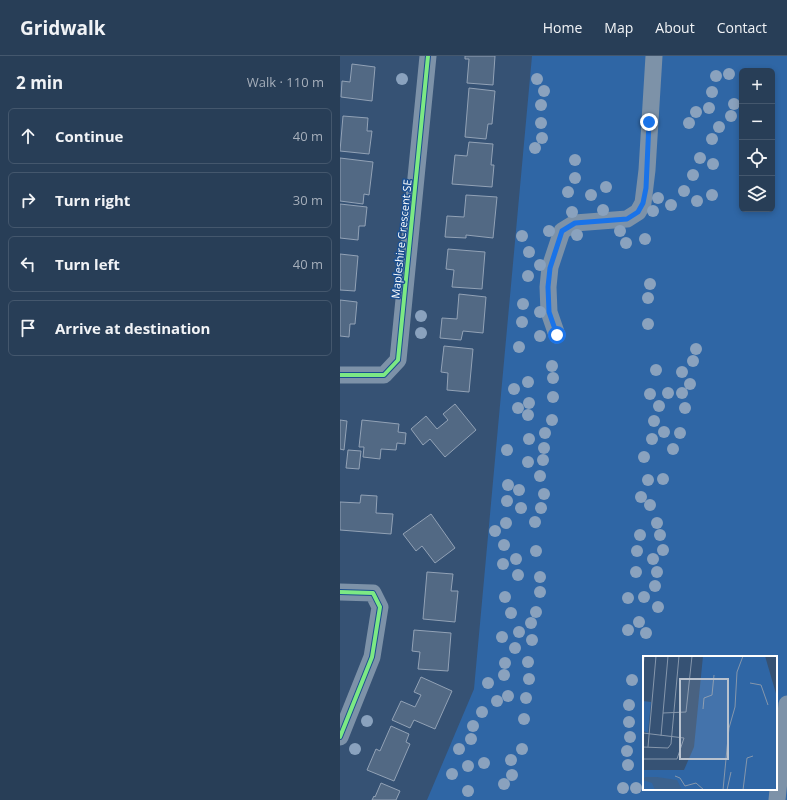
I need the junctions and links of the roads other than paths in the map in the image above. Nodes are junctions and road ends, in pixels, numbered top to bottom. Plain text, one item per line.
1 (428, 56) edge
2 (654, 56) edge
3 (557, 335) dead end
4 (340, 375) edge
5 (340, 592) edge
6 (787, 704) edge
7 (340, 737) edge
8 (777, 800) edge

1 - 4 street, Mapleshire Crescent SE
2 - 3 street
5 - 7 street
6 - 8 street

